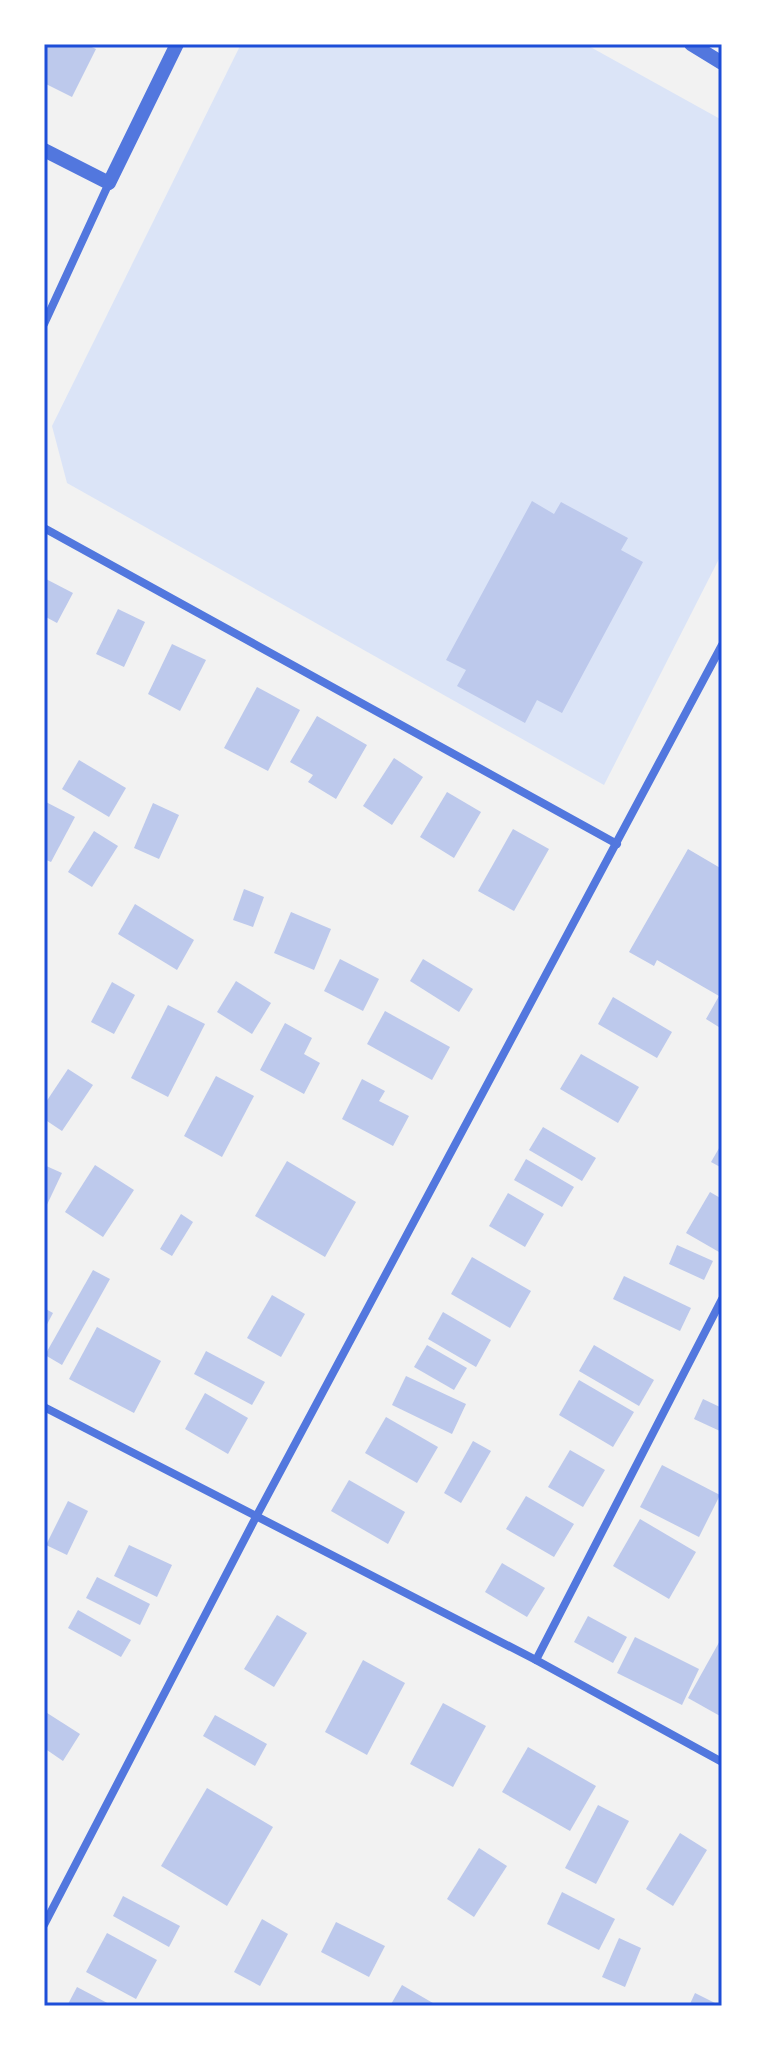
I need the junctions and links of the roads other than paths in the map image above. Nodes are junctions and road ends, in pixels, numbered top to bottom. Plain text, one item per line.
1 (177, 44) edge
2 (691, 44) edge
3 (722, 63) edge
4 (44, 150) edge
5 (109, 183) junction
6 (44, 324) edge
7 (44, 528) edge
8 (722, 645) edge
9 (617, 844) junction
10 (722, 1299) edge
11 (44, 1407) edge
12 (256, 1517) junction
13 (536, 1660) junction
14 (722, 1762) edge
15 (44, 1925) edge

1 - 5 street
2 - 3 street
4 - 5 street
5 - 6 street
7 - 9 street
8 - 9 street
9 - 12 street
10 - 13 street
11 - 12 street
12 - 13 street
12 - 15 street
13 - 14 street

